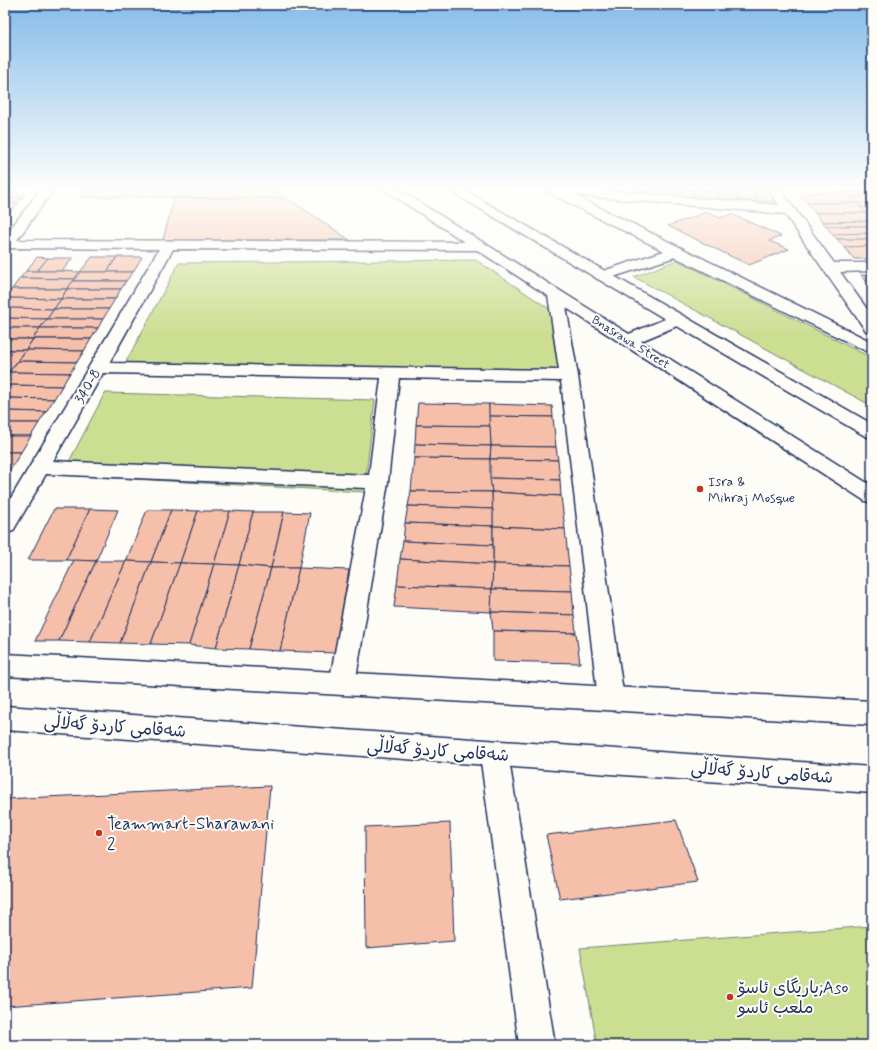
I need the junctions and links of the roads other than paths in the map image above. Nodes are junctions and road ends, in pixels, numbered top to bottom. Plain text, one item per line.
1 (467, 238) edge
2 (537, 238) edge
3 (651, 238) edge
4 (809, 238) edge
5 (169, 244) junction
6 (6, 245) edge
7 (480, 246) junction
8 (678, 251) junction
9 (872, 267) edge
10 (830, 268) junction
11 (602, 276) junction
12 (556, 295) junction
13 (677, 320) junction
14 (872, 328) edge
15 (629, 340) junction
16 (867, 342) edge
17 (97, 368) junction
18 (392, 373) junction
19 (569, 376) junction
20 (872, 432) edge
21 (40, 468) junction
22 (378, 482) junction
23 (872, 496) edge
24 (5, 526) edge
25 (8, 670) edge
26 (342, 684) junction
27 (611, 699) junction
28 (872, 713) edge
29 (5, 718) edge
30 (494, 754) junction
31 (872, 780) edge
32 (538, 1045) edge

1 - 7 street, Bnasrawa Street
2 - 11 street
3 - 8 street
4 - 10 street
5 - 6 street
5 - 7 street
5 - 17 street, 340-8
7 - 12 street, Bnasrawa Street
8 - 11 street
8 - 16 street
9 - 10 street
10 - 14 street
11 - 13 street
12 - 15 street, Bnasrawa Street
12 - 19 street
13 - 15 street
13 - 20 street
15 - 23 street, Bnasrawa Street
17 - 18 street
17 - 21 street, 340-8
18 - 19 street
18 - 22 street
19 - 27 street
21 - 22 street
21 - 24 street, 340-8
22 - 26 street
25 - 26 street
26 - 27 street
27 - 28 street
29 - 30 street, شەقامی کاردۆ گەڵاڵی
30 - 31 street, شەقامی کاردۆ گەڵاڵی
30 - 32 street

